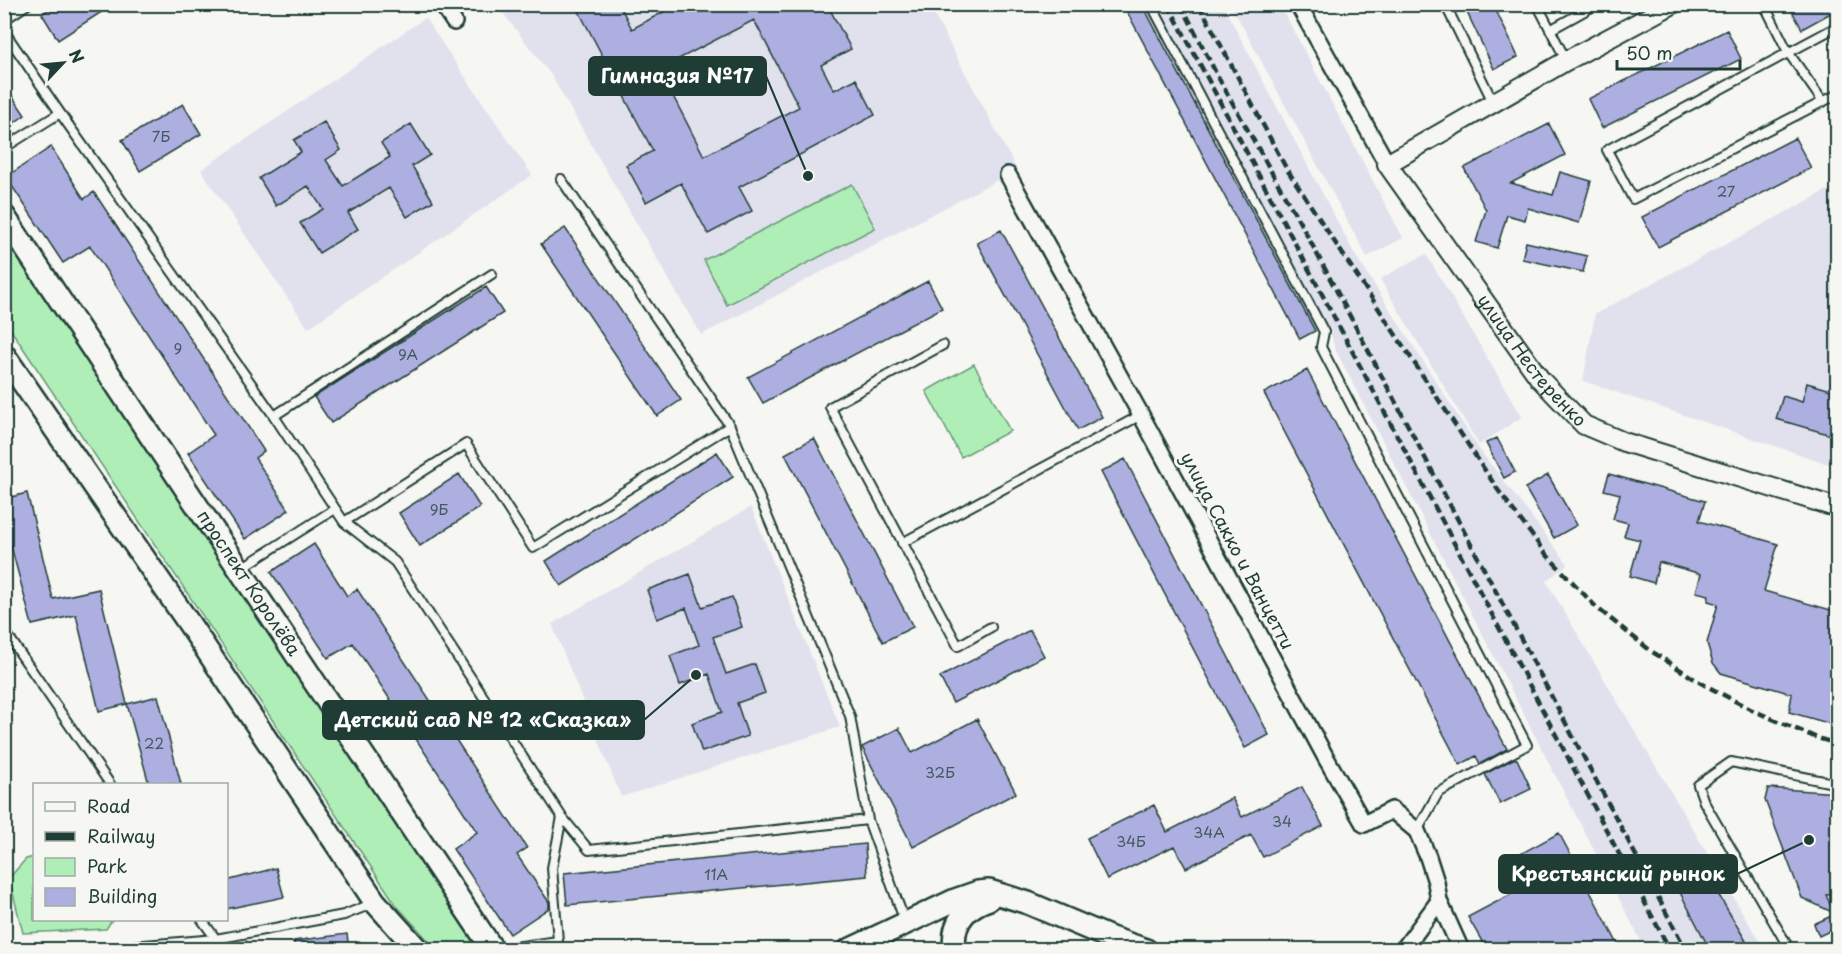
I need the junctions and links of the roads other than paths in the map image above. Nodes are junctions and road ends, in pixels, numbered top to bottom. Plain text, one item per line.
1 (28, 4) edge
2 (442, 4) edge
3 (1151, 4) edge
4 (1298, 4) edge
5 (1445, 4) edge
6 (1537, 4) edge
7 (1597, 4) edge
8 (1673, 4) edge
9 (1764, 4) edge
10 (4, 20) edge
11 (454, 22) dead end
12 (1838, 26) edge
13 (1550, 30) junction
14 (4, 31) edge
15 (1788, 52) junction
16 (1566, 61) junction
17 (1838, 94) edge
18 (1493, 102) junction
19 (1823, 102) junction
20 (60, 113) junction
21 (4, 148) edge
22 (1387, 164) junction
23 (1008, 175) dead end
24 (561, 179) dead end
25 (4, 216) edge
26 (492, 274) dead end
27 (943, 345) dead end
28 (4, 355) edge
29 (1141, 415) junction
30 (274, 416) junction
31 (730, 426) junction
32 (1838, 508) edge
33 (335, 509) junction
34 (344, 522) junction
35 (902, 543) junction
36 (240, 569) junction
37 (991, 627) dead end
38 (4, 630) edge
39 (109, 783) edge
40 (1838, 784) edge
41 (562, 818) junction
42 (868, 820) junction
43 (1418, 831) junction
44 (1004, 896) junction
45 (1439, 901) junction
46 (375, 902) junction
47 (203, 921) edge
48 (906, 923) junction
49 (216, 939) junction
50 (84, 950) edge
51 (418, 950) edge
52 (494, 950) edge
53 (510, 950) edge
54 (849, 950) edge
55 (955, 950) edge
56 (1146, 950) edge
57 (1403, 950) edge
58 (1461, 950) edge
59 (1790, 950) edge

1 - 10 lane
2 - 11 street
3 - 43 lane
4 - 22 street
5 - 18 lane
6 - 13 lane
7 - 13 lane
8 - 16 street
9 - 15 lane
12 - 15 lane
13 - 16 lane
14 - 20 lane
15 - 19 lane
15 - 19 lane
16 - 18 street
17 - 19 lane
18 - 22 street
20 - 21 lane
20 - 30 lane
22 - 32 street, улица Нестеренко
23 - 29 street, улица Сакко и Ванцетти
24 - 31 lane
25 - 36 main road, проспект Королёва
26 - 30 lane
27 - 35 lane
28 - 46 main road
29 - 35 lane
29 - 43 street, улица Сакко и Ванцетти
30 - 33 lane
31 - 34 lane
31 - 42 lane
33 - 34 lane
33 - 36 lane
34 - 41 lane
35 - 37 lane
36 - 52 main road, проспект Королёва
38 - 39 lane
40 - 59 lane
41 - 42 lane
41 - 53 lane
42 - 48 lane
43 - 45 street
44 - 48 main road
44 - 55 main road
44 - 56 main road
45 - 57 street
45 - 58 street
46 - 49 lane
46 - 51 main road
47 - 49 lane
48 - 54 main road
49 - 50 lane

